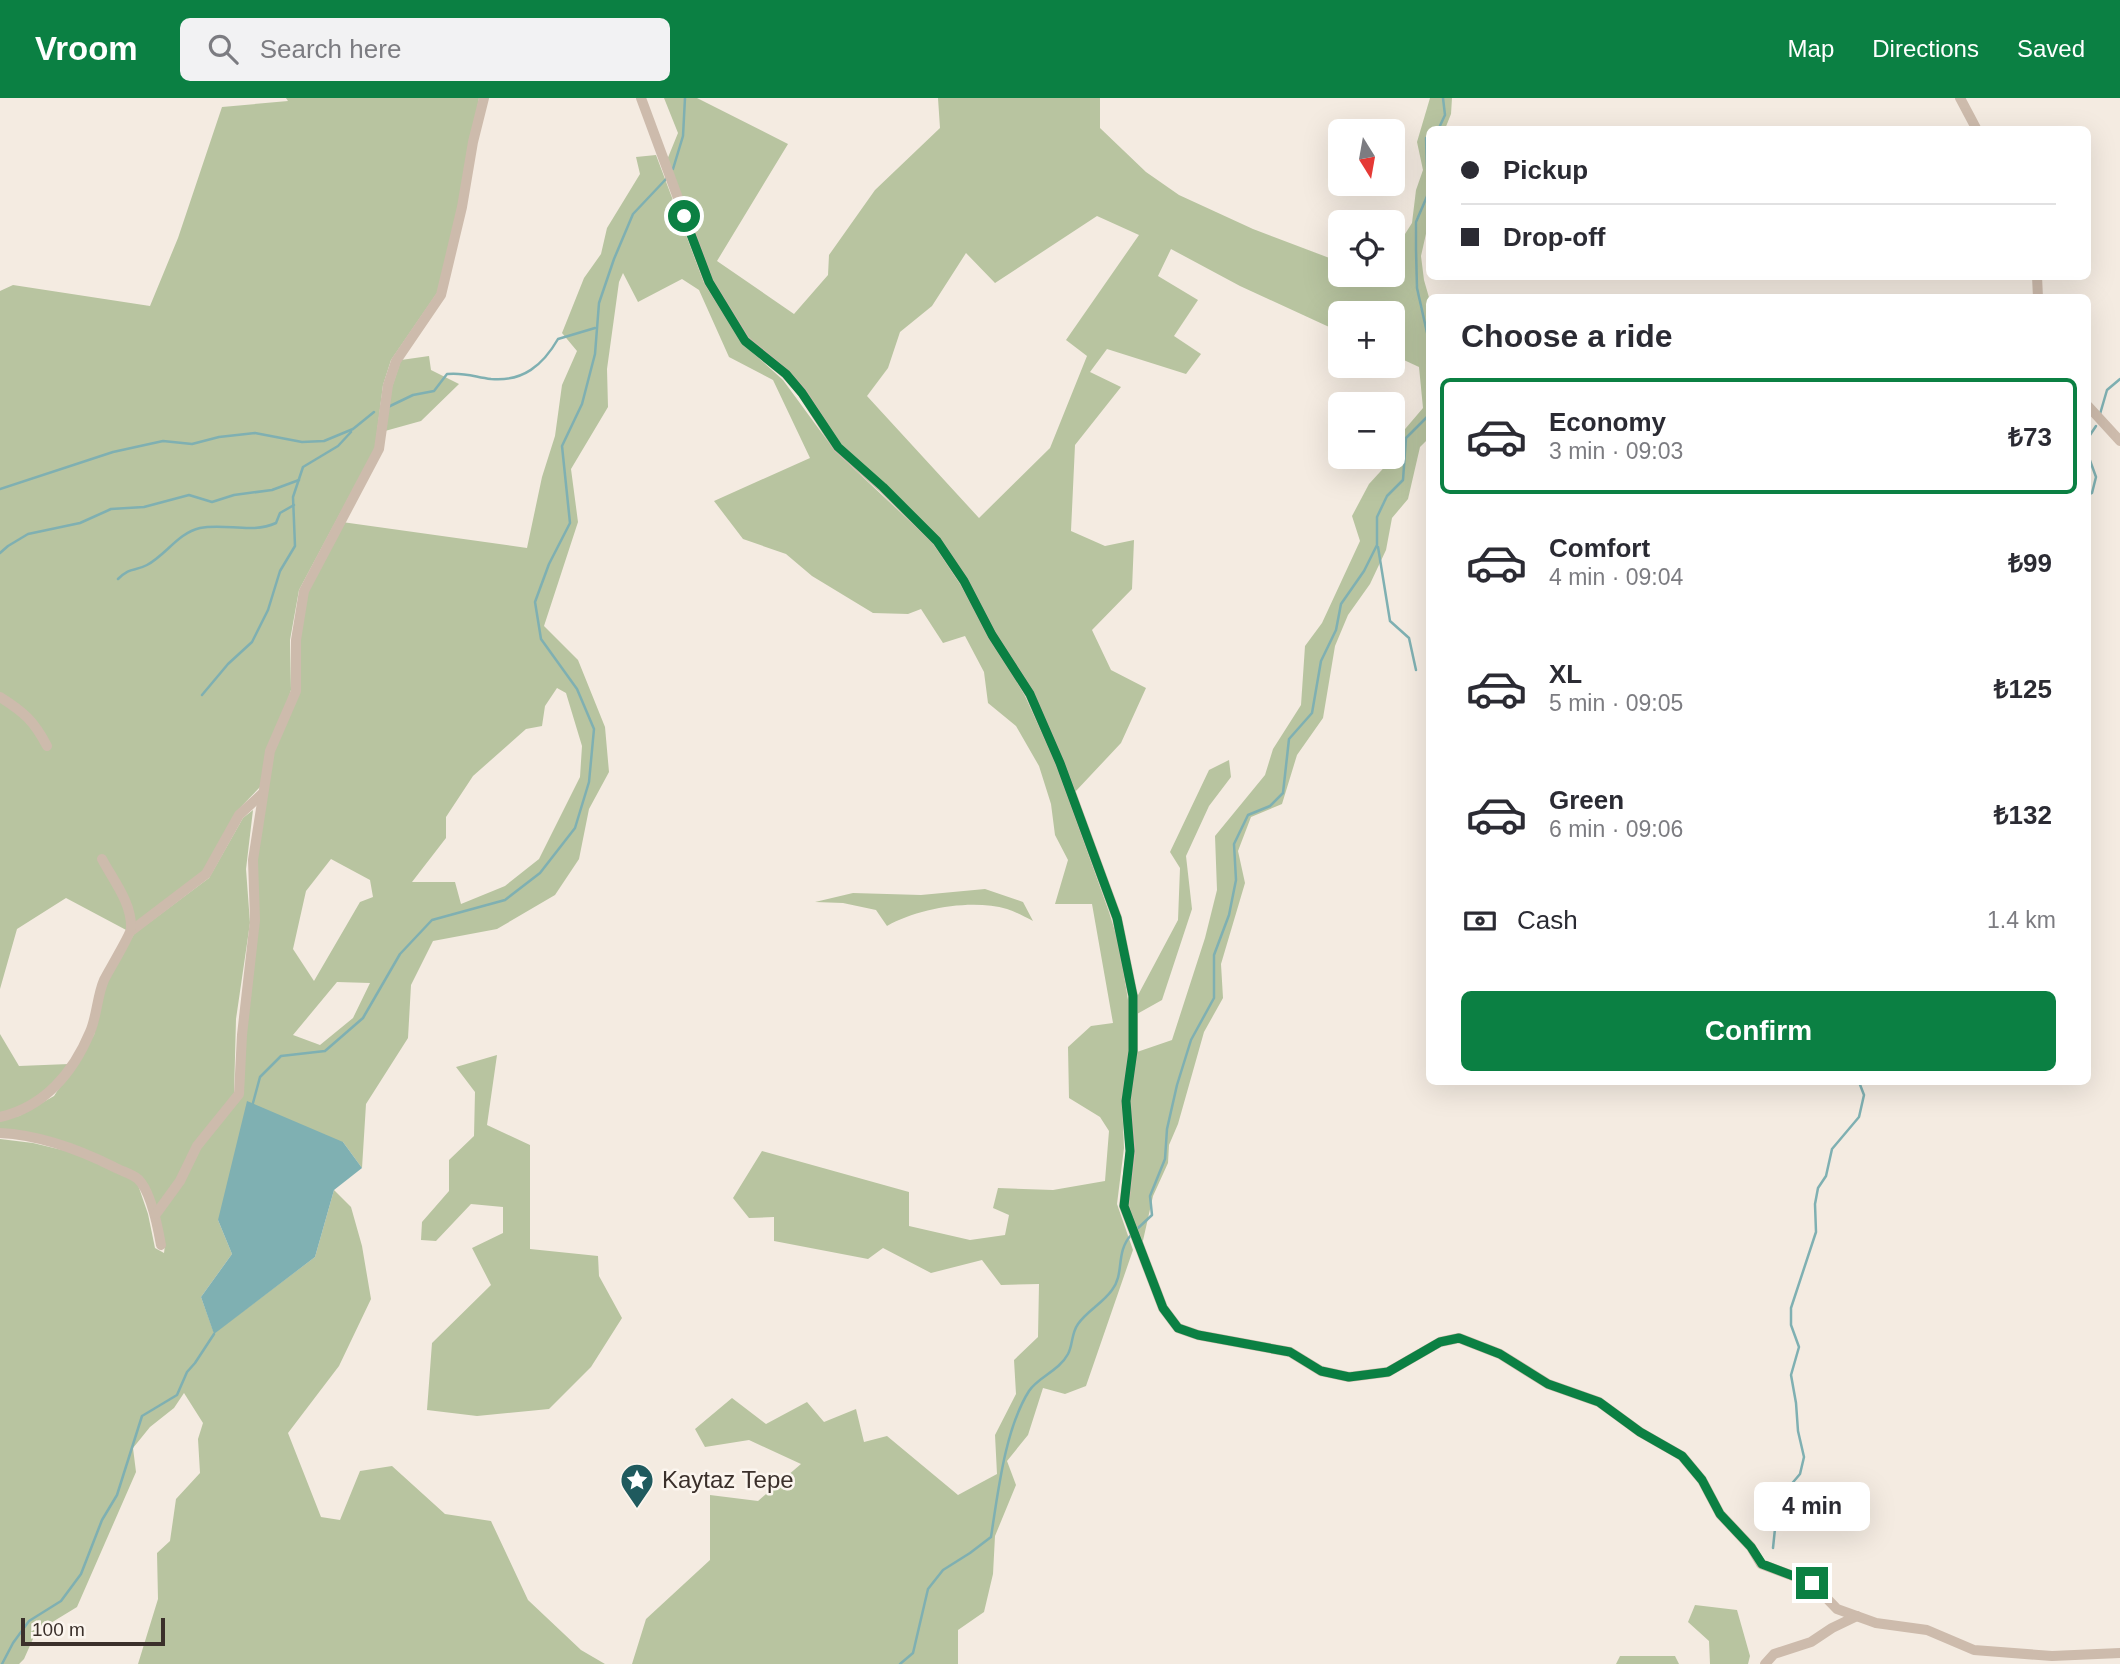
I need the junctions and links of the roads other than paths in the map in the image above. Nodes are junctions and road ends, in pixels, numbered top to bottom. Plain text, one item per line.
1 (484, 98) edge
2 (641, 98) edge
3 (1960, 98) edge
4 (1976, 126) edge
5 (2091, 409) edge
6 (2120, 441) edge
7 (0, 697) edge
8 (47, 746) dead end
9 (263, 793) junction
10 (102, 859) dead end
11 (131, 931) junction
12 (0, 1117) edge
13 (0, 1133) edge
14 (156, 1214) junction
15 (161, 1245) dead end
16 (1857, 1616) junction
17 (2120, 1653) edge
18 (1765, 1664) edge

1 - 9 street
2 - 16 street
3 - 4 street
5 - 6 street
7 - 8 street
9 - 11 street
9 - 14 street
10 - 11 street
11 - 12 street
13 - 14 street
14 - 15 street
16 - 17 street
16 - 18 street

